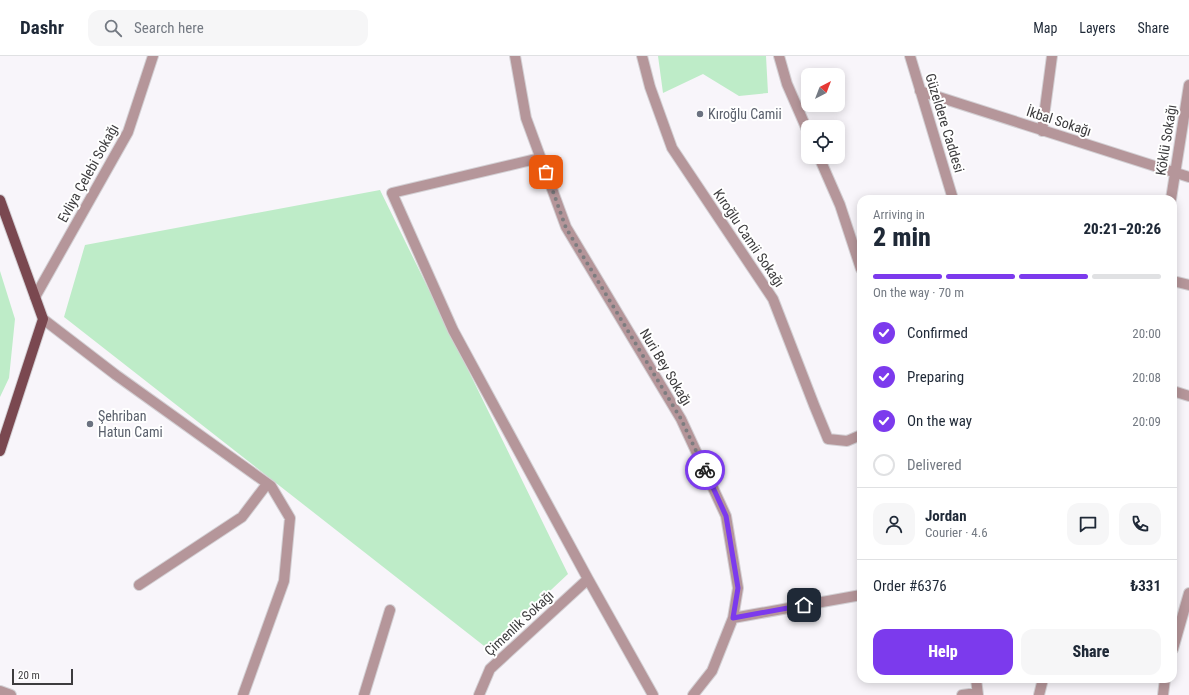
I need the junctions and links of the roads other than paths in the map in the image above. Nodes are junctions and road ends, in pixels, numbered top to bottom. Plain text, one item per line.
1 (153, 56) edge
2 (515, 56) edge
3 (642, 56) edge
4 (779, 56) edge
5 (910, 56) edge
6 (1052, 56) edge
7 (1189, 85) edge
8 (920, 91) junction
9 (803, 120) edge
10 (1042, 131) junction
11 (540, 158) junction
12 (822, 164) edge
13 (1175, 172) junction
14 (1189, 177) edge
15 (952, 195) edge
16 (1171, 195) edge
17 (0, 200) edge
18 (857, 257) edge
19 (1177, 281) edge
20 (1189, 285) edge
21 (35, 297) junction
22 (43, 319) junction
23 (1177, 392) edge
24 (1189, 396) edge
25 (857, 437) edge
26 (0, 451) edge
27 (267, 484) junction
28 (588, 579) junction
29 (139, 585) dead end
30 (1189, 593) edge
31 (857, 596) edge
32 (390, 610) dead end
33 (733, 618) junction
34 (1177, 635) edge
35 (977, 683) edge
36 (1042, 683) edge
37 (1164, 683) edge
38 (0, 691) edge
39 (978, 694) edge
40 (12, 695) edge
41 (243, 695) edge
42 (364, 695) edge
43 (479, 695) edge
44 (653, 695) edge
45 (694, 695) edge
46 (962, 695) edge
47 (1039, 695) edge
48 (1163, 695) edge

1 - 21 street, Evliya Çelebi Sokağı
2 - 11 street, Nuri Bey Sokağı
3 - 25 street, Kıroğlu Camii Sokağı
4 - 9 street
5 - 8 street, Güzeldere Caddesi
6 - 10 street
7 - 13 street, Köklü Sokağı
8 - 10 street, İkbal Sokağı
8 - 15 street, Güzeldere Caddesi
10 - 13 street, İkbal Sokağı
11 - 28 street
11 - 33 street, Nuri Bey Sokağı
12 - 18 street
13 - 14 street, İkbal Sokağı
13 - 16 street, Köklü Sokağı
17 - 21 main road
19 - 20 street
21 - 22 main road
22 - 26 main road
22 - 27 street
23 - 24 street
27 - 29 street
27 - 41 street
28 - 43 street, Çimenlik Sokağı
28 - 44 street
30 - 34 street
31 - 33 street
32 - 42 street
33 - 45 street, Nuri Bey Sokağı
35 - 39 street
36 - 47 street
37 - 48 street
38 - 40 street
39 - 46 street

